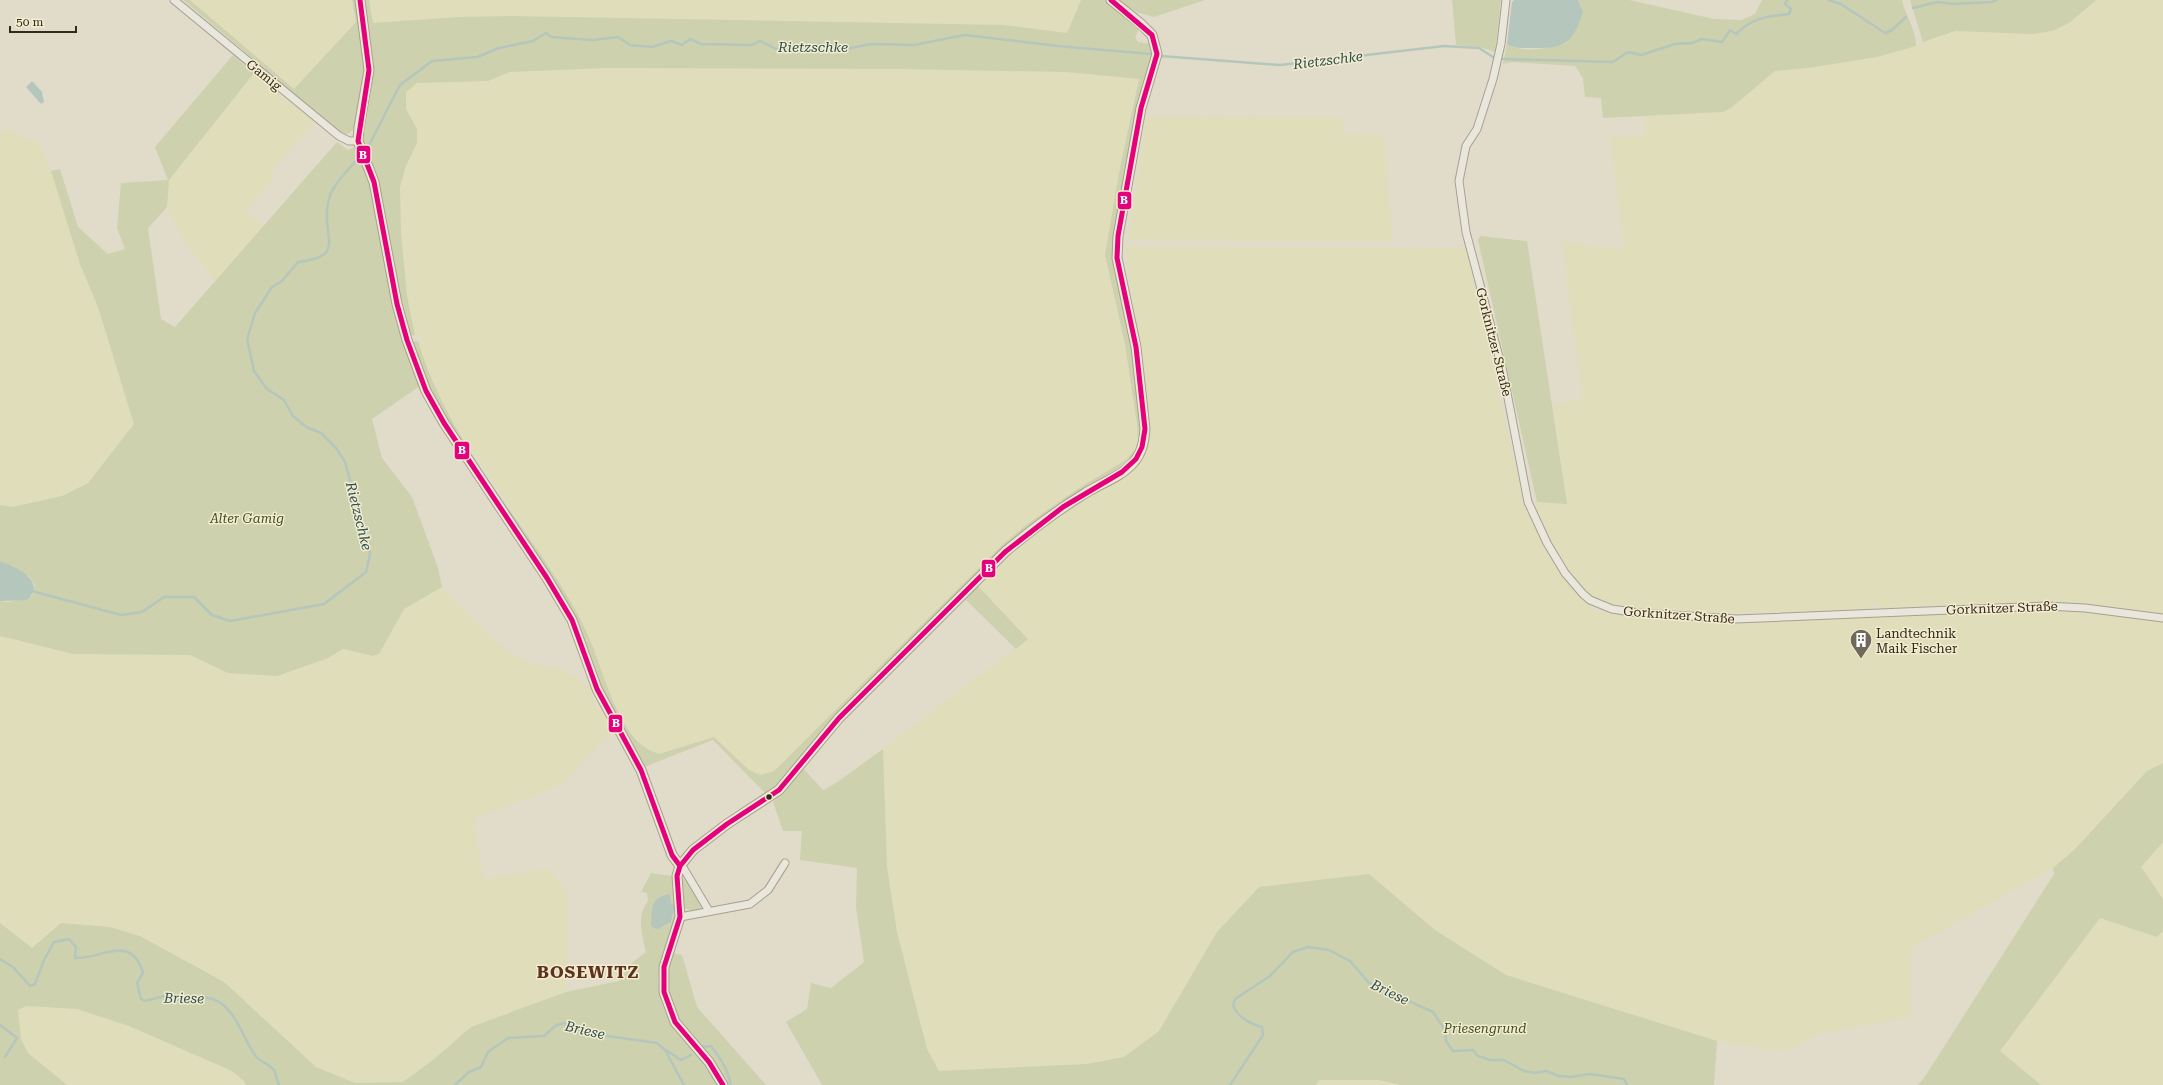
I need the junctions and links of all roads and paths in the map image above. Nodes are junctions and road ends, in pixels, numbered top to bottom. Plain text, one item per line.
1 (174, 0) edge
2 (360, 0) edge
3 (1111, 0) edge
4 (1506, 0) edge
5 (358, 141) junction
6 (2163, 618) edge
7 (785, 863) dead end
8 (680, 866) junction
9 (709, 911) junction
10 (680, 917) junction
11 (723, 1085) edge

1 - 5 street, Gamig
2 - 5 street
3 - 8 street
4 - 6 street, Gorknitzer Straße
5 - 8 street
7 - 9 street
8 - 9 street
8 - 10 street
9 - 10 street
10 - 11 street

